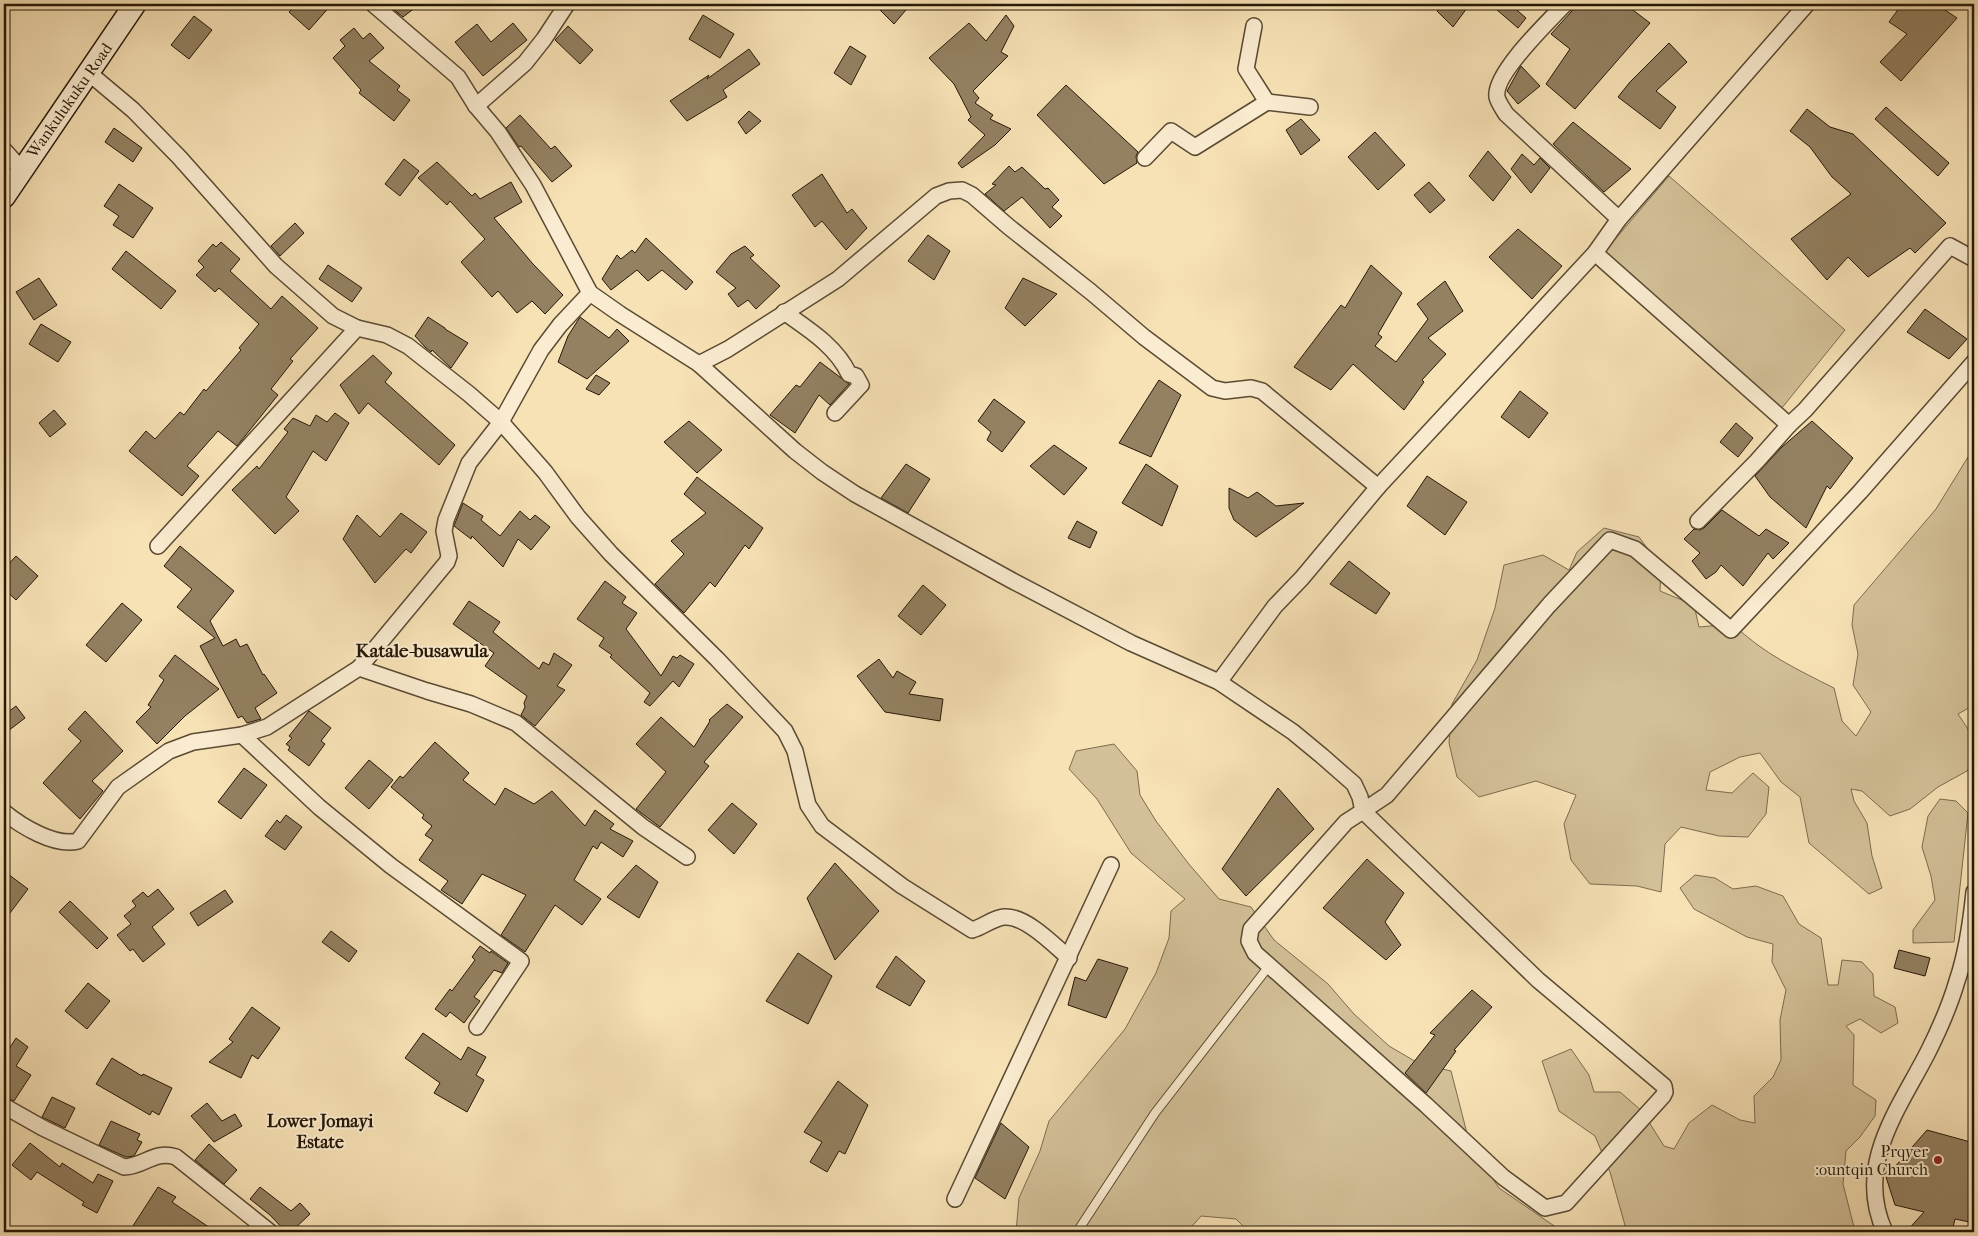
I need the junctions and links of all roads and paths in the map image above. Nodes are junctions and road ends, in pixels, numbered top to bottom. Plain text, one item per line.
1 (135, 4) edge
2 (373, 4) edge
3 (567, 4) edge
4 (1565, 4) edge
5 (1807, 4) edge
6 (1254, 26) dead end
7 (89, 73) junction
8 (1268, 102) junction
9 (476, 106) junction
10 (1310, 107) dead end
11 (4, 150) edge
12 (1145, 158) dead end
13 (22, 170) junction
14 (4, 197) edge
15 (1618, 219) junction
16 (1595, 253) junction
17 (1974, 259) edge
18 (590, 293) junction
19 (784, 312) junction
20 (357, 328) junction
21 (1974, 362) edge
22 (699, 364) junction
23 (835, 413) dead end
24 (501, 422) junction
25 (1789, 425) junction
26 (1378, 487) junction
27 (1698, 520) dead end
28 (158, 546) dead end
29 (359, 668) junction
30 (1218, 682) junction
31 (242, 735) junction
32 (1363, 810) junction
33 (4, 812) edge
34 (687, 857) dead end
35 (1111, 865) dead end
36 (1974, 892) edge
37 (1069, 958) junction
38 (1269, 966) junction
39 (477, 1027) dead end
40 (4, 1106) edge
41 (955, 1199) dead end
42 (270, 1232) edge
43 (1077, 1232) edge
44 (1885, 1232) edge

1 - 7 main road, Wankulukuku Road
2 - 9 street
3 - 9 street
4 - 15 street
5 - 15 street
6 - 8 street
7 - 13 main road, Wankulukuku Road
7 - 20 street
8 - 10 street
8 - 12 street
9 - 18 street
11 - 13 street
13 - 14 main road, Wankulukuku Road
15 - 16 street
16 - 25 street
16 - 26 street
17 - 25 street
18 - 22 street
18 - 24 street
19 - 22 street
19 - 23 street
19 - 26 street
20 - 24 street
20 - 28 street
21 - 32 street
22 - 30 street
24 - 29 street
24 - 37 street
25 - 27 street
26 - 30 street
29 - 31 street
29 - 34 street
30 - 32 street
31 - 33 street
31 - 39 street
32 - 38 street
32 - 38 street
35 - 37 street
36 - 44 street
37 - 41 street
38 - 43 lane
40 - 42 street

